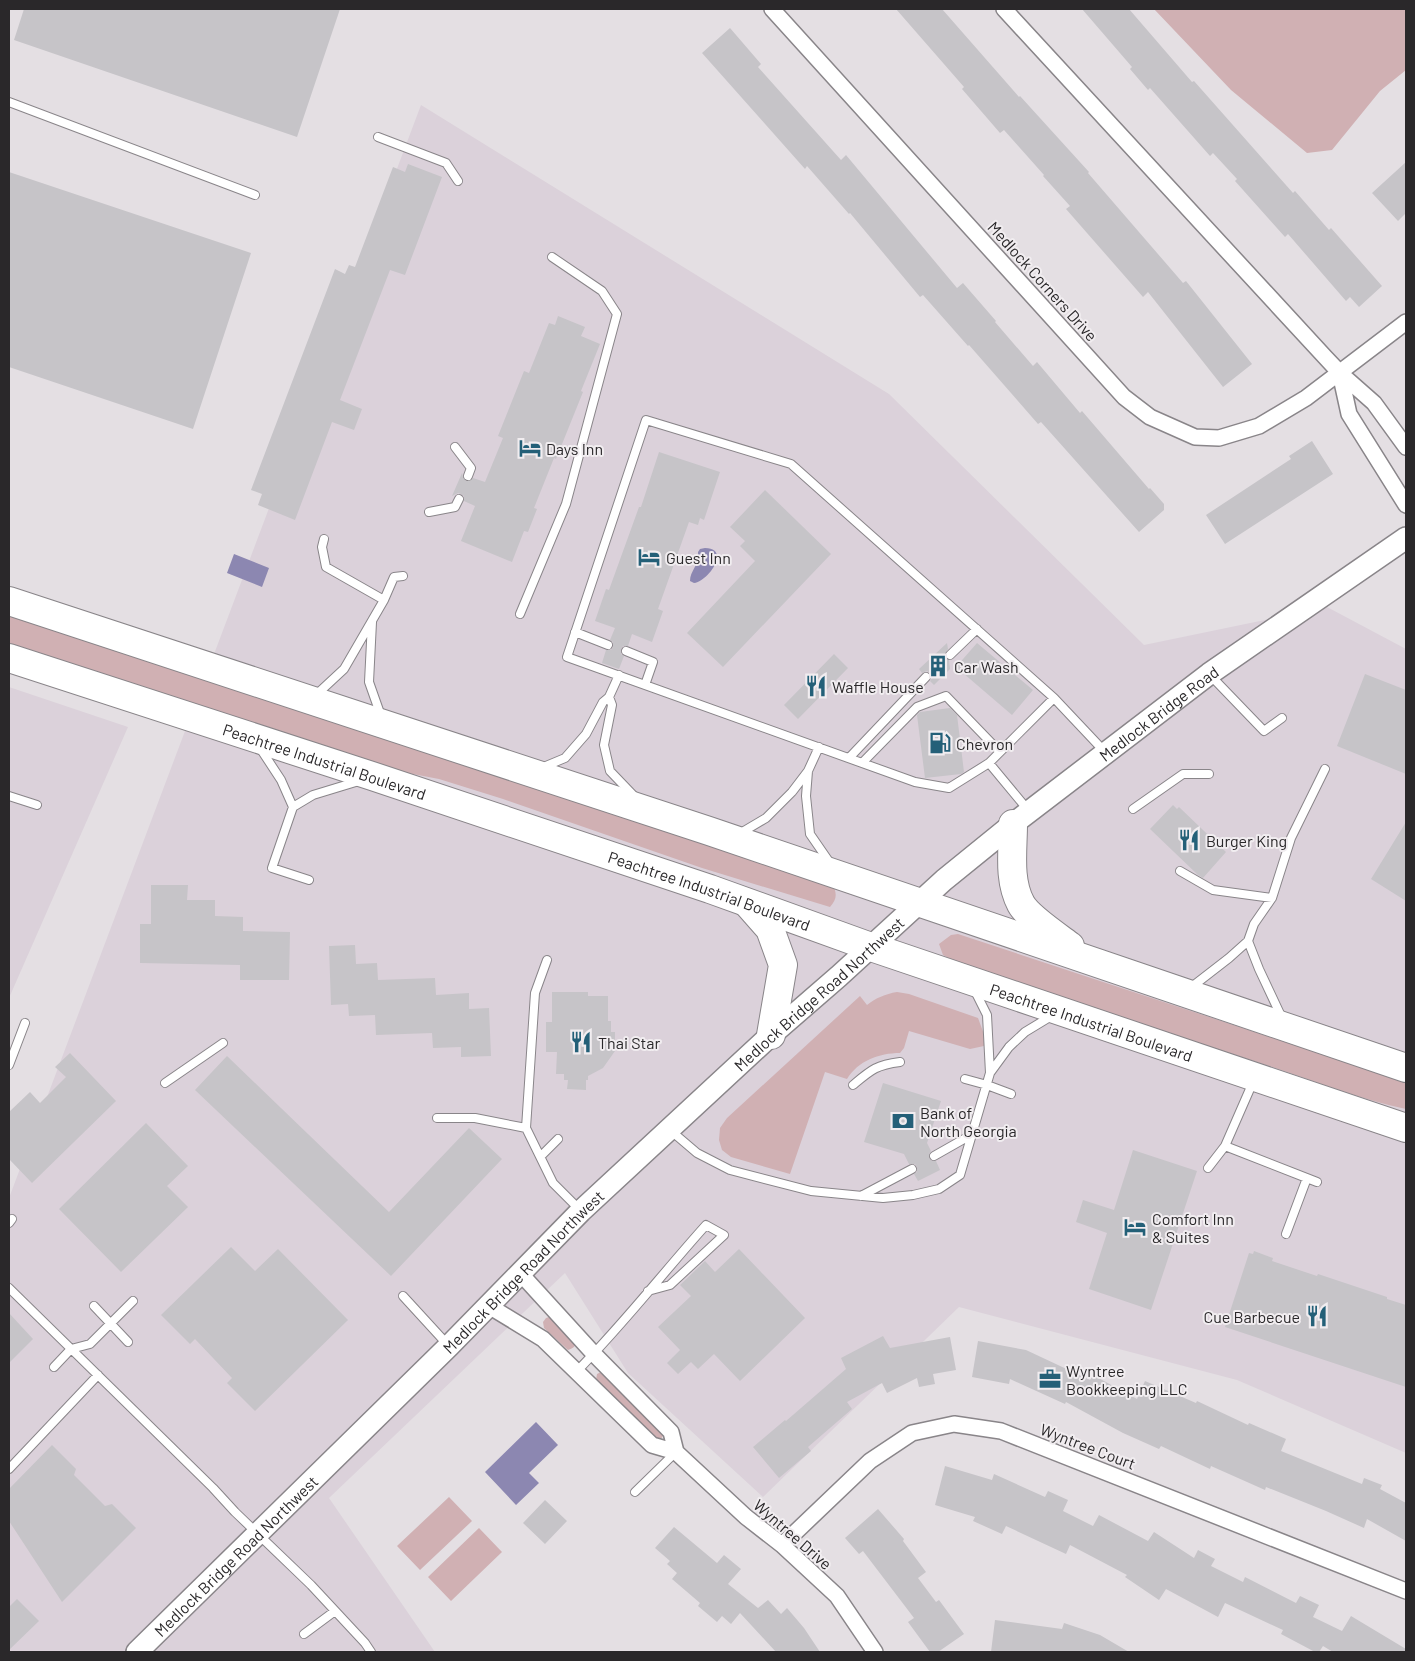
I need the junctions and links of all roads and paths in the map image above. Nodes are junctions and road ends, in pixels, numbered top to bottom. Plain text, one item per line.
1 (772, 9) edge
2 (1004, 9) edge
3 (9, 102) edge
4 (378, 137) dead end
5 (458, 181) dead end
6 (255, 194) dead end
7 (552, 257) dead end
8 (1406, 322) edge
9 (1340, 373) junction
10 (455, 447) dead end
11 (1406, 447) edge
12 (468, 476) dead end
13 (459, 499) dead end
14 (1406, 504) edge
15 (429, 512) dead end
16 (1406, 538) edge
17 (324, 539) dead end
18 (403, 576) dead end
19 (384, 600) junction
20 (9, 601) edge
21 (520, 614) dead end
22 (372, 620) junction
23 (976, 629) junction
24 (575, 632) junction
25 (608, 645) dead end
26 (626, 651) dead end
27 (950, 656) dead end
28 (9, 658) edge
29 (1209, 674) junction
30 (619, 675) junction
31 (926, 677) dead end
32 (645, 685) junction
33 (610, 697) junction
34 (1054, 698) junction
35 (311, 700) junction
36 (1282, 718) dead end
37 (384, 725) junction
38 (254, 738) junction
39 (819, 747) junction
40 (1000, 752) junction
41 (1105, 753) junction
42 (849, 758) junction
43 (862, 762) junction
44 (989, 764) junction
45 (1325, 769) dead end
46 (808, 771) junction
47 (530, 773) junction
48 (1209, 774) dead end
49 (372, 776) junction
50 (9, 796) edge
51 (37, 805) dead end
52 (293, 808) junction
53 (1133, 809) dead end
54 (647, 811) junction
55 (1021, 818) junction
56 (731, 839) junction
57 (1180, 871) dead end
58 (838, 874) junction
59 (309, 880) dead end
60 (1272, 898) junction
61 (747, 903) junction
62 (920, 903) junction
63 (1248, 941) junction
64 (871, 947) junction
65 (547, 960) dead end
66 (1092, 962) junction
67 (970, 981) junction
68 (1183, 993) junction
69 (1059, 1011) junction
70 (25, 1023) dead end
71 (1287, 1029) junction
72 (771, 1035) junction
73 (223, 1043) dead end
74 (900, 1062) dead end
75 (9, 1065) edge
76 (1406, 1068) edge
77 (990, 1073) junction
78 (1255, 1077) junction
79 (965, 1079) dead end
80 (165, 1083) dead end
81 (987, 1085) junction
82 (853, 1086) dead end
83 (1011, 1094) dead end
84 (437, 1118) dead end
85 (526, 1128) junction
86 (1406, 1128) edge
87 (668, 1129) junction
88 (972, 1135) junction
89 (558, 1139) dead end
90 (1225, 1146) junction
91 (541, 1156) junction
92 (934, 1156) dead end
93 (1208, 1168) dead end
94 (912, 1169) dead end
95 (1307, 1178) junction
96 (1317, 1182) dead end
97 (862, 1196) junction
98 (581, 1211) junction
99 (1286, 1234) dead end
100 (521, 1274) junction
101 (9, 1288) edge
102 (648, 1291) junction
103 (402, 1296) dead end
104 (133, 1301) dead end
105 (94, 1306) dead end
106 (489, 1306) junction
107 (110, 1324) junction
108 (128, 1342) dead end
109 (449, 1346) junction
110 (71, 1349) junction
111 (594, 1354) junction
112 (54, 1366) dead end
113 (576, 1372) junction
114 (98, 1375) junction
115 (676, 1452) junction
116 (9, 1470) edge
117 (635, 1492) dead end
118 (259, 1534) junction
119 (782, 1545) junction
120 (1406, 1591) edge
121 (335, 1611) junction
122 (304, 1634) dead end
123 (138, 1652) edge
124 (371, 1652) edge
125 (875, 1652) edge

1 - 9 street, Medlock Corners Drive
2 - 9 street
3 - 6 lane
4 - 5 lane
7 - 21 lane
8 - 9 street, Medlock Corners Drive
9 - 11 street
9 - 14 street
10 - 12 lane
13 - 15 lane
16 - 29 street, Medlock Bridge Road
17 - 19 lane
18 - 19 lane
19 - 22 lane
20 - 35 highway
22 - 35 lane
22 - 37 lane
23 - 24 lane
23 - 27 lane
23 - 34 lane
24 - 25 lane
24 - 30 lane
26 - 32 lane
28 - 38 highway, Peachtree Industrial Boulevard
29 - 36 lane
29 - 41 street, Medlock Bridge Road
30 - 32 lane
30 - 33 lane
31 - 42 lane
32 - 39 lane
33 - 47 lane
33 - 54 lane
34 - 40 lane
34 - 41 lane
35 - 37 highway
37 - 47 highway
38 - 49 highway, Peachtree Industrial Boulevard
38 - 52 lane
39 - 42 lane
39 - 46 lane
40 - 43 lane
40 - 44 lane
41 - 55 street, Medlock Bridge Road
42 - 43 lane
43 - 44 lane
44 - 55 lane
45 - 60 lane
46 - 56 lane
46 - 58 lane
47 - 54 highway
48 - 53 lane
49 - 52 lane
49 - 61 highway, Peachtree Industrial Boulevard
50 - 51 lane
52 - 59 lane
54 - 56 highway
55 - 62 street, Medlock Bridge Road
55 - 66 highway
56 - 58 highway
57 - 60 lane
58 - 62 highway
60 - 63 lane
61 - 64 highway, Peachtree Industrial Boulevard
61 - 72 highway
62 - 64 street, Medlock Bridge Road Northwest
62 - 66 highway
63 - 68 lane
63 - 71 lane
64 - 67 highway, Peachtree Industrial Boulevard
64 - 72 street, Medlock Bridge Road Northwest
65 - 85 lane
66 - 68 highway
67 - 69 highway, Peachtree Industrial Boulevard
67 - 77 lane
68 - 71 highway
69 - 77 lane
69 - 78 highway, Peachtree Industrial Boulevard
70 - 75 lane
71 - 76 highway
72 - 87 street, Medlock Bridge Road Northwest
73 - 80 lane
74 - 82 lane
77 - 81 lane
78 - 86 highway, Peachtree Industrial Boulevard
78 - 90 lane
79 - 81 lane
81 - 83 lane
81 - 88 lane
84 - 85 lane
85 - 91 lane
87 - 97 lane
87 - 98 street, Medlock Bridge Road Northwest
88 - 92 lane
88 - 97 lane
89 - 91 lane
90 - 93 lane
90 - 95 lane
91 - 98 lane
94 - 97 lane
95 - 96 lane
95 - 99 lane
98 - 100 street, Medlock Bridge Road Northwest
100 - 106 street, Medlock Bridge Road Northwest
100 - 111 street, Wyntree Drive
101 - 110 lane
102 - 102 lane
102 - 111 lane
103 - 109 lane
104 - 107 lane
105 - 107 lane
106 - 109 street, Medlock Bridge Road Northwest
106 - 113 street, Wyntree Drive
107 - 108 lane
107 - 110 lane
109 - 118 street, Medlock Bridge Road Northwest
110 - 112 lane
110 - 114 lane
111 - 113 lane
111 - 115 street, Wyntree Drive
113 - 115 street, Wyntree Drive
114 - 116 lane
114 - 118 lane
115 - 117 lane
115 - 119 street, Wyntree Drive
118 - 121 lane
118 - 123 street, Medlock Bridge Road Northwest
119 - 120 street, Wyntree Court
119 - 125 street, Wyntree Drive
121 - 122 lane
121 - 124 lane

